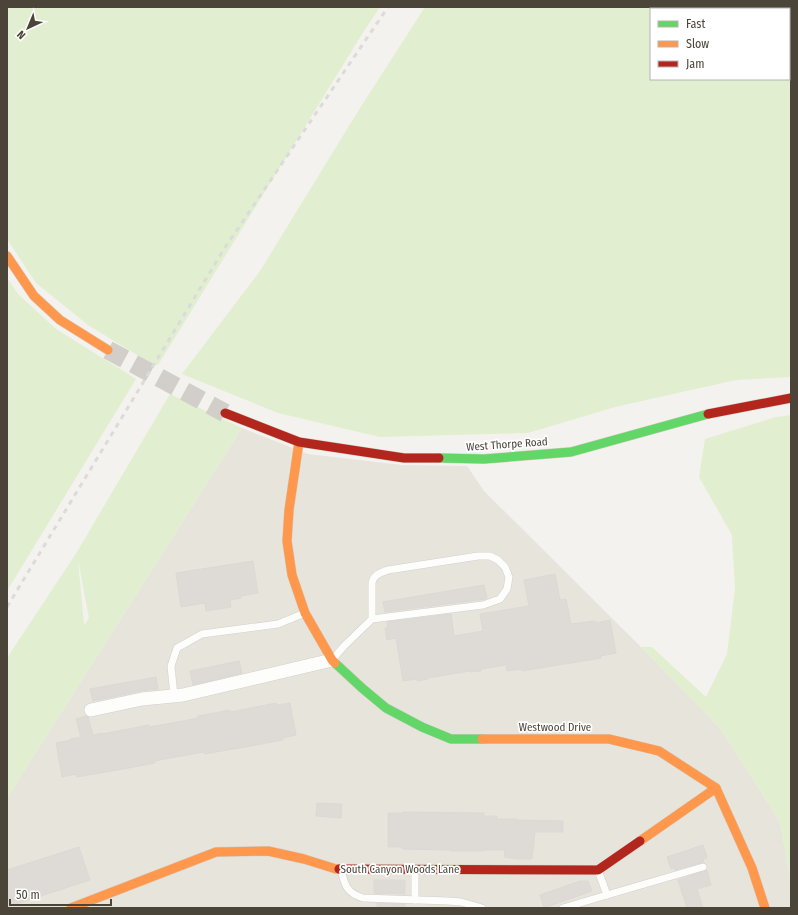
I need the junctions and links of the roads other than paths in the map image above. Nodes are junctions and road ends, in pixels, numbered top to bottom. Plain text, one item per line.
1 (7, 256) edge
2 (108, 350) tunnel mouth
3 (791, 398) edge
4 (225, 413) tunnel mouth
5 (299, 442) junction
6 (305, 613) junction
7 (372, 619) junction
8 (332, 660) junction
9 (174, 696) junction
10 (91, 710) dead end
11 (716, 788) junction
12 (703, 866) dead end
13 (341, 869) junction
14 (415, 869) junction
15 (598, 870) junction
16 (607, 895) junction
17 (415, 900) junction
18 (71, 908) edge
19 (482, 908) edge
20 (563, 908) edge
21 (765, 908) edge

1 - 2 street
3 - 5 street, West Thorpe Road
4 - 5 street, West Thorpe Road
5 - 6 street, Westwood Drive
6 - 8 street, Westwood Drive
6 - 9 lane
7 - 7 lane
7 - 8 lane
8 - 9 street
8 - 11 street, Westwood Drive
9 - 10 street
11 - 15 street
11 - 21 street
12 - 16 lane
13 - 14 street, South Canyon Woods Lane
13 - 17 lane
13 - 18 street, South Canyon Woods Lane
14 - 15 street, South Canyon Woods Lane
14 - 17 lane
15 - 16 lane
16 - 20 lane
17 - 19 lane

